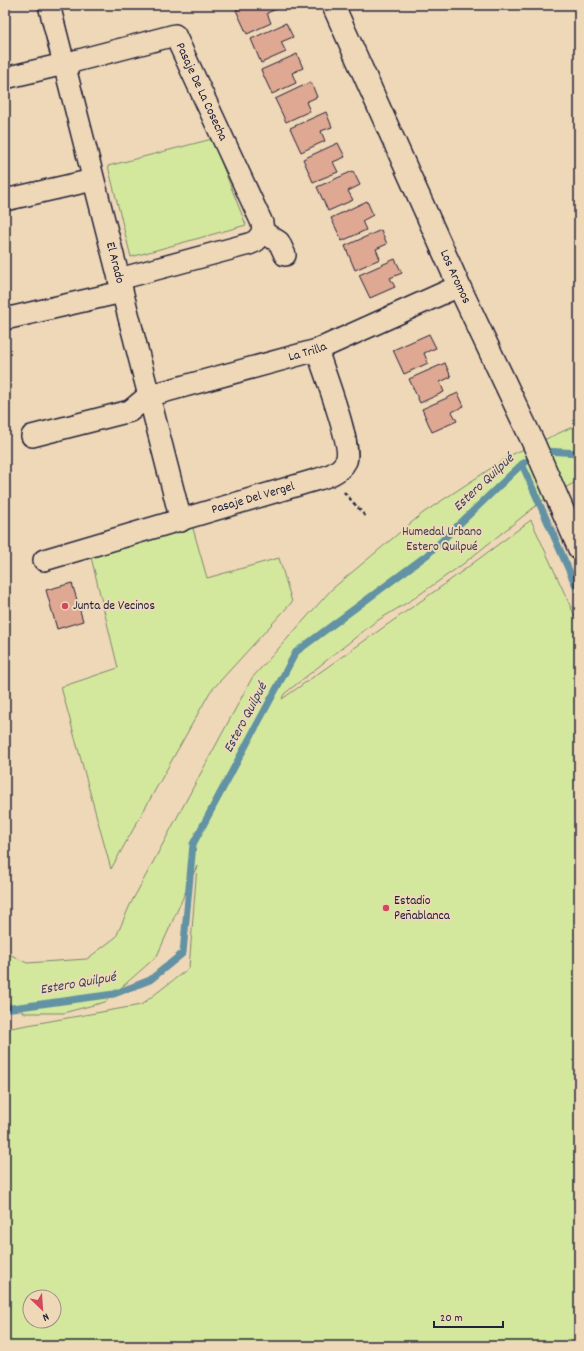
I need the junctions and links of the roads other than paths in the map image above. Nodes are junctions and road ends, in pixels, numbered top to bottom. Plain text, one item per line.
1 (49, 5) edge
2 (333, 5) edge
3 (64, 64) junction
4 (5, 78) edge
5 (93, 180) junction
6 (5, 200) edge
7 (263, 232) junction
8 (285, 255) dead end
9 (120, 285) junction
10 (459, 286) junction
11 (5, 319) edge
12 (317, 350) junction
13 (148, 396) junction
14 (32, 436) dead end
15 (181, 521) junction
16 (576, 540) edge
17 (44, 560) dead end

1 - 3 street, El Arado
2 - 10 street, Los Aromos
3 - 4 street
3 - 5 street, El Arado
3 - 7 street, Pasaje De La Cosecha
5 - 6 street
5 - 9 street, El Arado
7 - 8 street
7 - 9 street
9 - 11 street
9 - 13 street, El Arado
10 - 12 street, La Trilla
10 - 16 street, Los Aromos
12 - 13 street, La Trilla
12 - 15 street, Pasaje Del Vergel
13 - 14 street
13 - 15 street, El Arado
15 - 17 street, Pasaje Del Vergel

